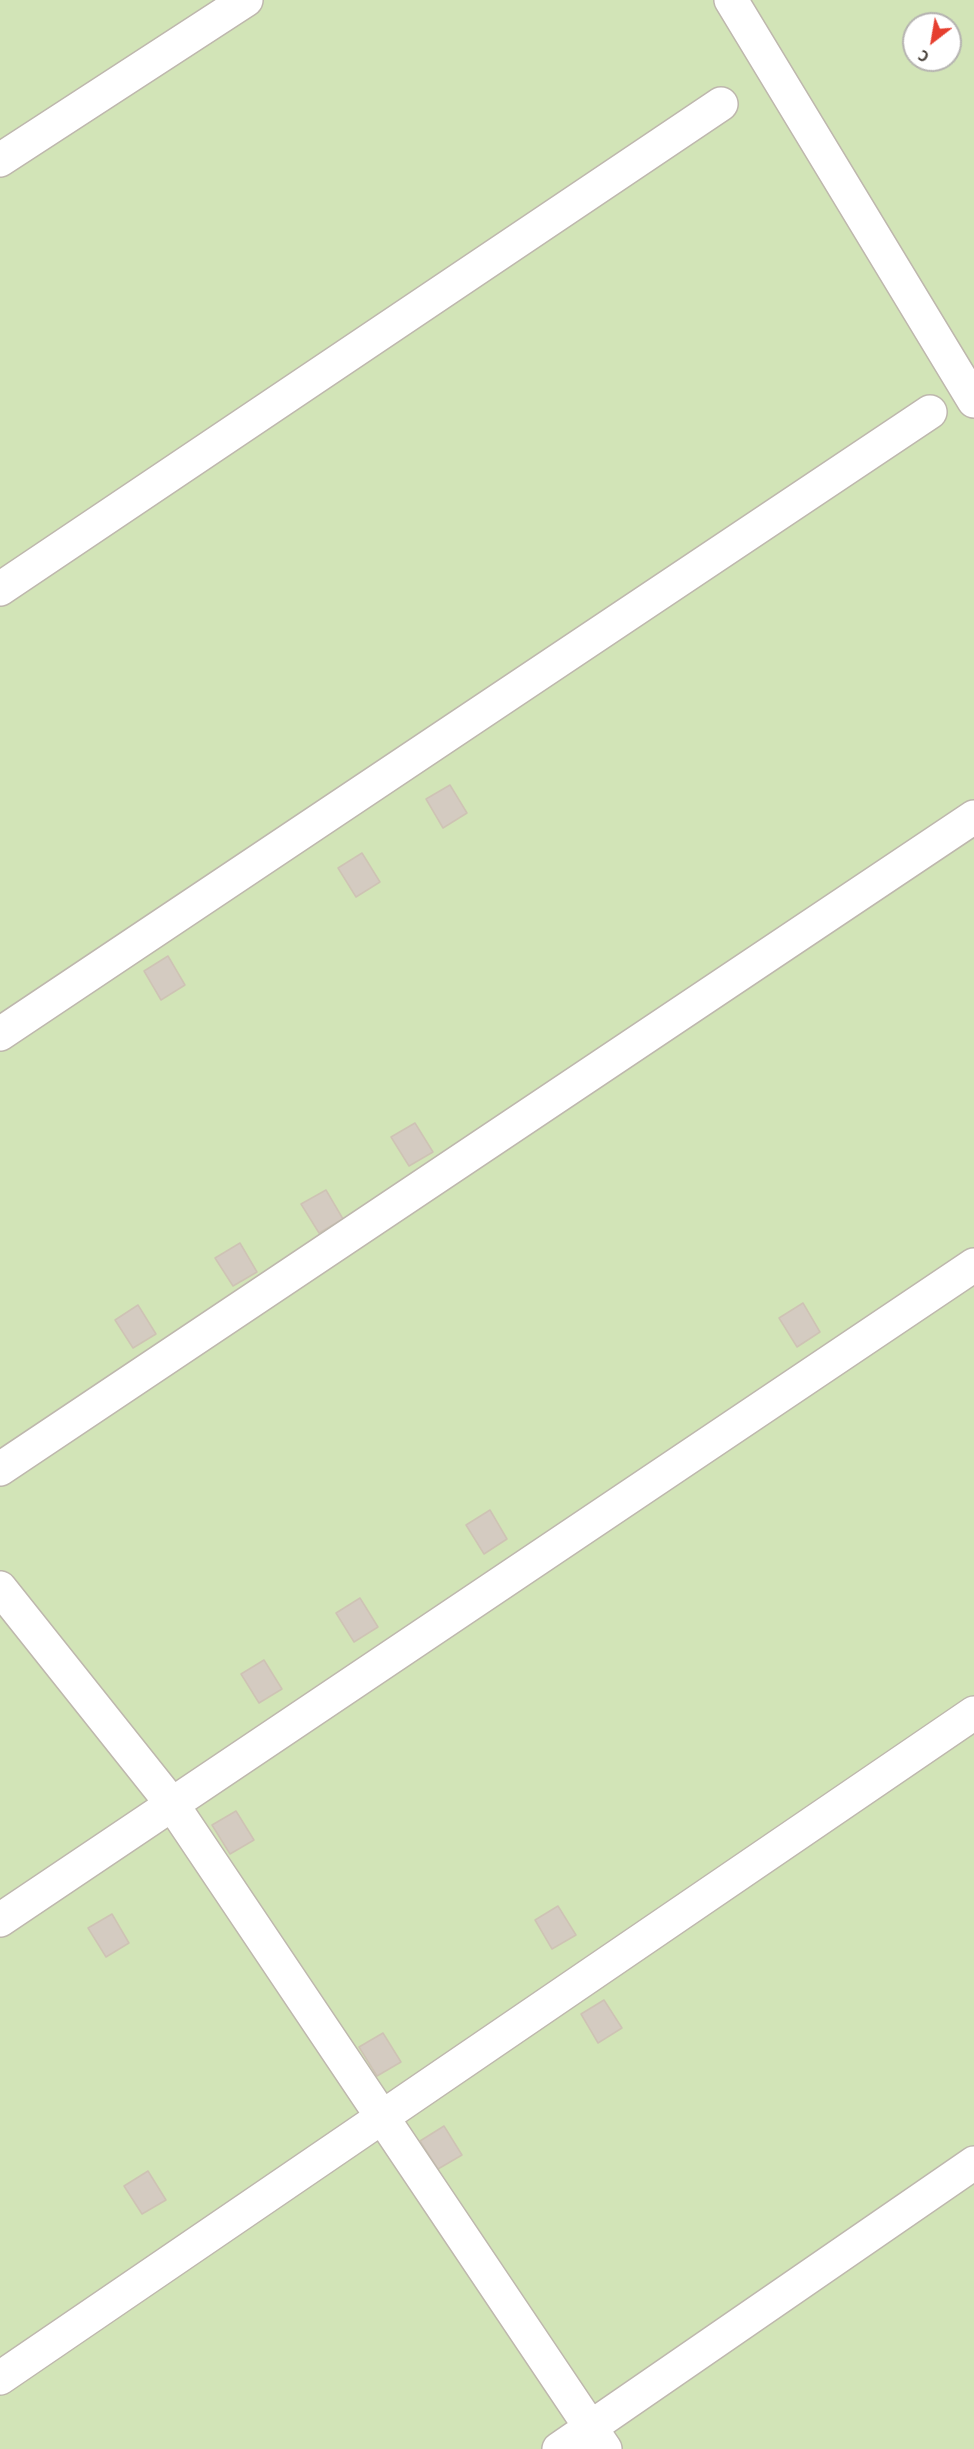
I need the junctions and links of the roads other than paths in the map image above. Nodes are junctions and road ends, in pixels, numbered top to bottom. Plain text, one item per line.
1 (246, 0) edge
2 (731, 0) edge
3 (721, 104) dead end
4 (0, 160) edge
5 (974, 401) edge
6 (930, 412) dead end
7 (0, 589) edge
8 (974, 817) edge
9 (0, 1034) edge
10 (974, 1265) edge
11 (0, 1469) edge
12 (0, 1588) edge
13 (974, 1713) edge
14 (172, 1804) junction
15 (0, 1920) edge
16 (382, 2118) junction
17 (974, 2163) edge
18 (0, 2378) edge
19 (598, 2439) edge
20 (559, 2449) edge

1 - 4 lane
2 - 5 lane
3 - 7 lane
6 - 9 lane
8 - 11 lane
10 - 14 lane
12 - 14 lane
13 - 16 lane
14 - 15 lane
14 - 16 lane
16 - 18 lane
16 - 19 lane
17 - 19 lane
19 - 20 lane

